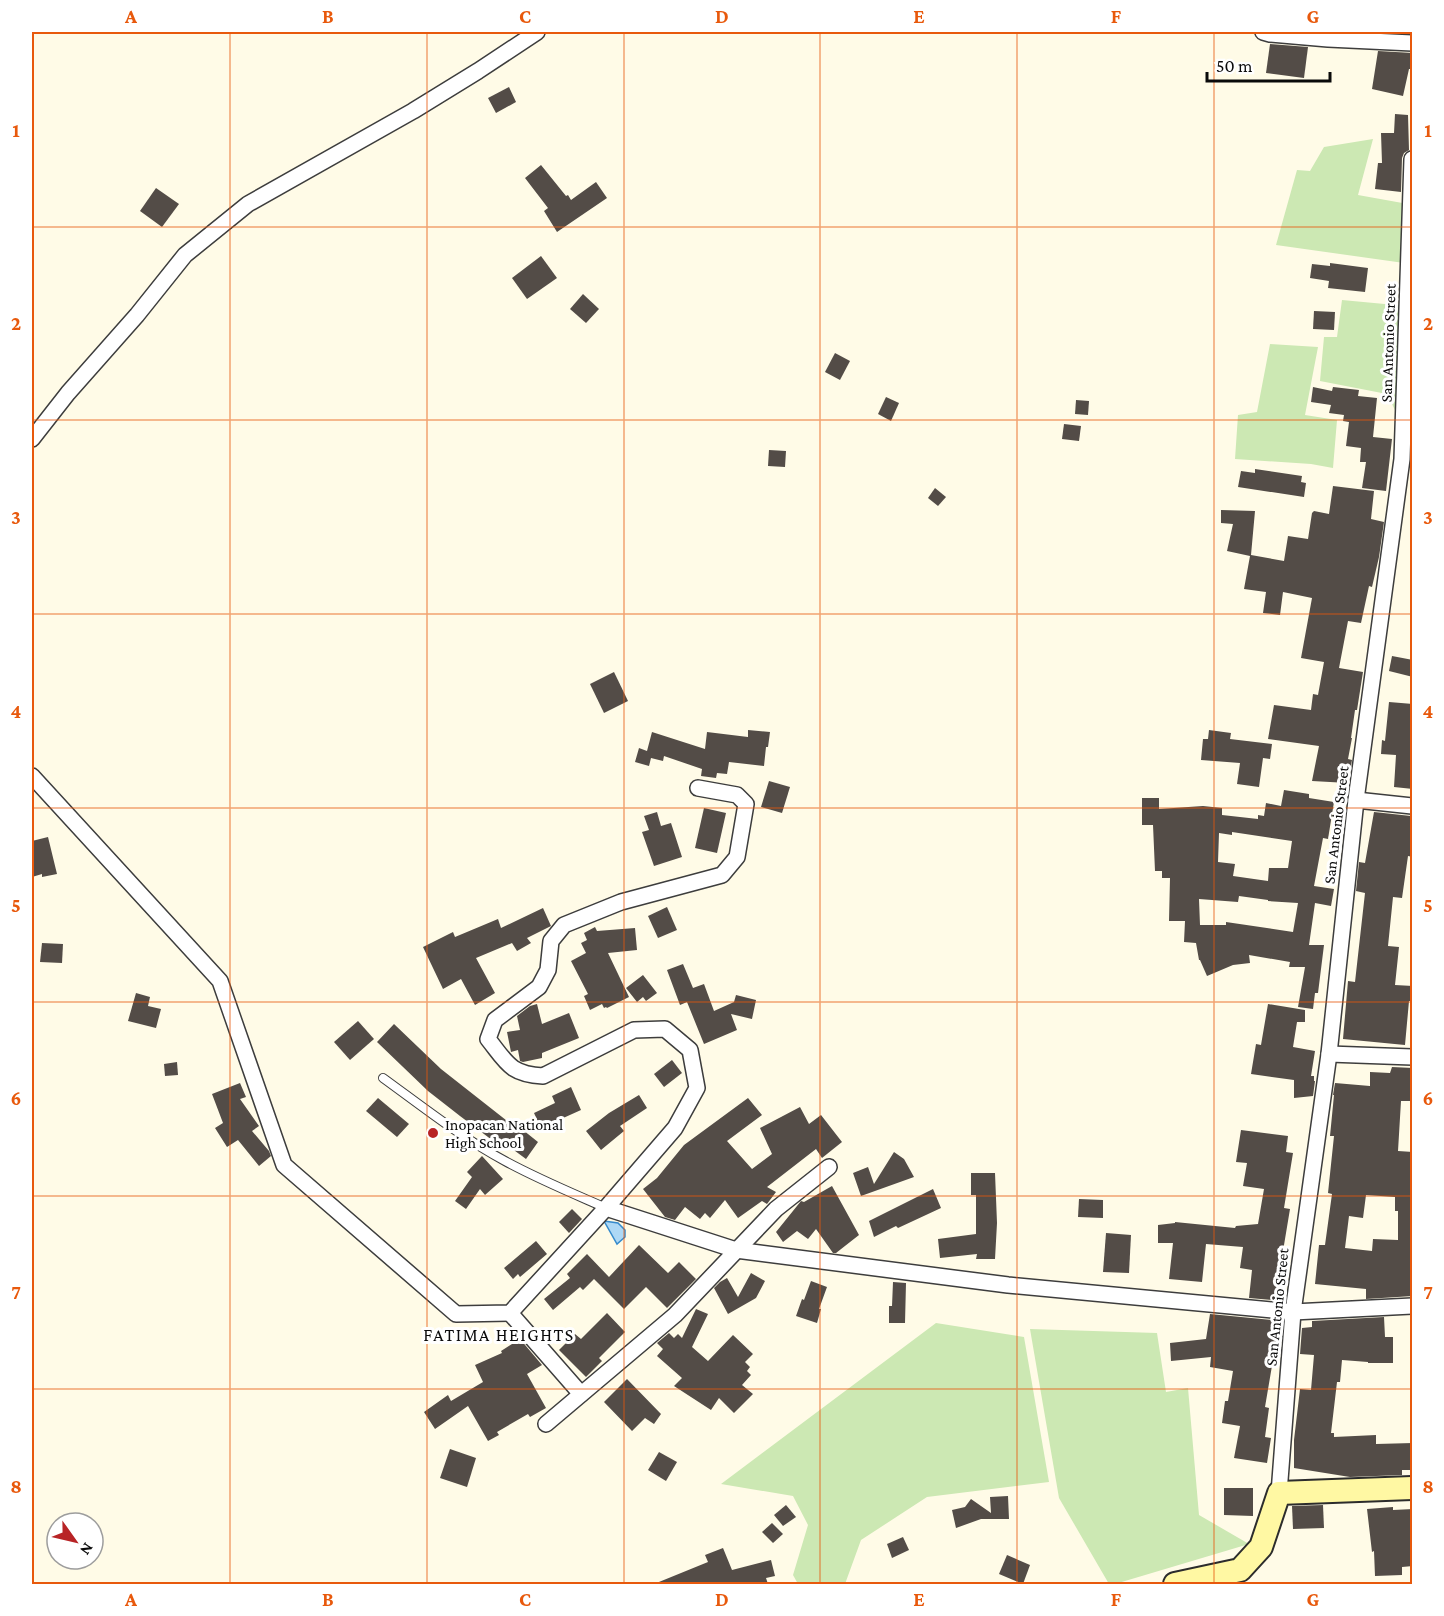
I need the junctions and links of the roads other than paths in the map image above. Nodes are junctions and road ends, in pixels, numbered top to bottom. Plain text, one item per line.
1 (537, 32) edge
2 (1263, 32) edge
3 (1413, 44) edge
4 (1413, 159) edge
5 (32, 439) edge
6 (1407, 459) edge
7 (32, 776) edge
8 (698, 788) dead end
9 (1356, 800) junction
10 (1413, 806) edge
11 (1329, 1054) junction
12 (1413, 1057) edge
13 (383, 1078) dead end
14 (829, 1167) dead end
15 (606, 1208) junction
16 (736, 1250) junction
17 (1413, 1306) edge
18 (1293, 1312) junction
19 (510, 1314) junction
20 (581, 1394) junction
21 (546, 1424) dead end
22 (1413, 1488) edge
23 (1279, 1493) junction
24 (1175, 1584) edge

1 - 5 street
2 - 3 street
4 - 6 street, San Antonio Street
6 - 9 street, San Antonio Street
7 - 19 street
8 - 15 street
9 - 10 street
9 - 11 street, San Antonio Street
11 - 12 street
11 - 18 street, San Antonio Street
13 - 15 lane
14 - 16 street
15 - 16 street
15 - 19 street
16 - 18 street
16 - 20 street
17 - 18 street
18 - 23 street, San Antonio Street
19 - 20 street
20 - 21 street
22 - 23 street
23 - 24 street

